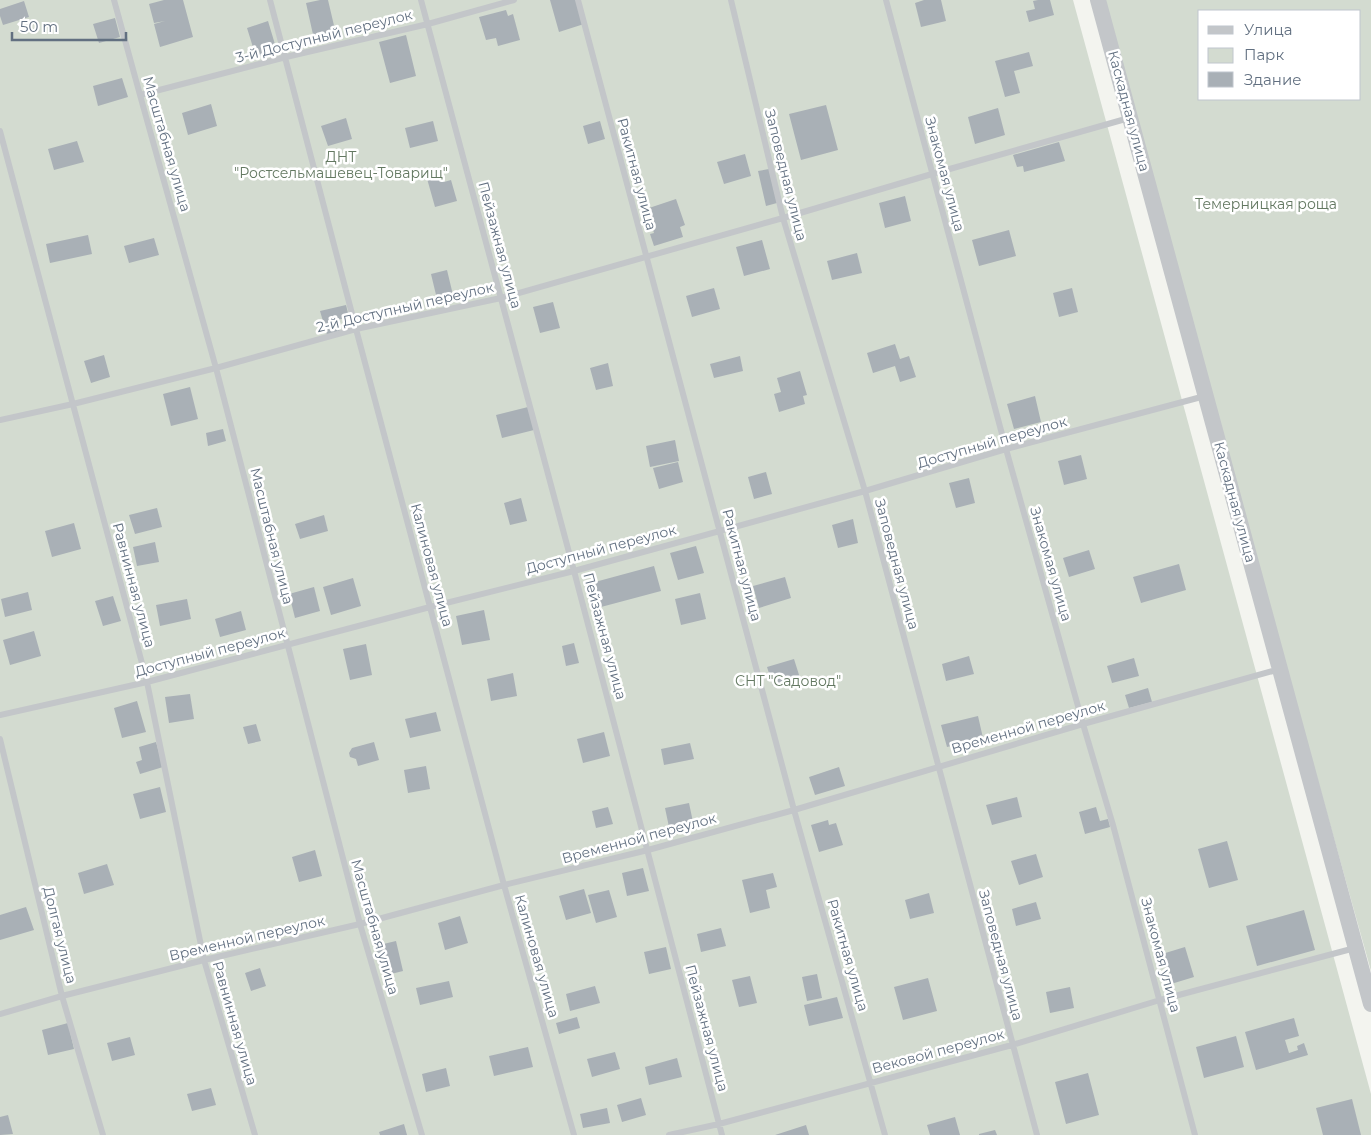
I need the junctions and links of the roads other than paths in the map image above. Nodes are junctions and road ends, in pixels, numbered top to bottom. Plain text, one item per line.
1 (114, 0) edge
2 (270, 0) edge
3 (421, 0) edge
4 (514, 0) edge
5 (578, 0) edge
6 (731, 0) edge
7 (886, 0) edge
8 (1098, 0) edge
9 (428, 24) junction
10 (286, 57) junction
11 (140, 95) junction
12 (1130, 118) junction
13 (0, 131) edge
14 (932, 174) junction
15 (783, 218) junction
16 (647, 257) junction
17 (501, 298) junction
18 (356, 329) junction
19 (216, 368) junction
20 (1206, 396) junction
21 (73, 404) junction
22 (0, 420) edge
23 (1006, 449) junction
24 (864, 491) junction
25 (720, 530) junction
26 (574, 570) junction
27 (430, 606) junction
28 (287, 645) junction
29 (1280, 669) junction
30 (147, 682) junction
31 (0, 715) edge
32 (1083, 724) junction
33 (0, 739) edge
34 (938, 767) junction
35 (794, 810) junction
36 (648, 850) junction
37 (504, 885) junction
38 (360, 924) junction
39 (1356, 948) junction
40 (204, 960) junction
41 (62, 996) junction
42 (1160, 1000) junction
43 (1371, 1004) edge
44 (0, 1014) edge
45 (1012, 1045) junction
46 (871, 1082) junction
47 (719, 1124) junction
48 (103, 1135) edge
49 (255, 1135) edge
50 (422, 1135) edge
51 (574, 1135) edge
52 (670, 1135) edge
53 (722, 1135) edge
54 (885, 1135) edge
55 (1037, 1135) edge
56 (1195, 1135) edge

1 - 11 lane, Масштабная улица
2 - 10 lane, Калиновая улица
3 - 9 lane, Пейзажная улица
4 - 9 lane, 3-й Доступный переулок
5 - 16 lane, Ракитная улица
6 - 15 lane, Заповедная улица
7 - 14 lane, Знакомая улица
8 - 12 street, Каскадная улица
9 - 10 lane, 3-й Доступный переулок
9 - 17 lane, Пейзажная улица
10 - 11 lane, 3-й Доступный переулок
10 - 18 lane, Калиновая улица
11 - 19 lane, Масштабная улица
12 - 14 lane, 2-й Доступный переулок
12 - 20 street, Каскадная улица
13 - 21 lane, Равнинная улица
14 - 15 lane, 2-й Доступный переулок
14 - 23 lane, Знакомая улица
15 - 16 lane, 2-й Доступный переулок
15 - 24 lane, Заповедная улица
16 - 17 lane, 2-й Доступный переулок
16 - 25 lane, Ракитная улица
17 - 18 lane, 2-й Доступный переулок
17 - 26 lane, Пейзажная улица
18 - 19 lane, 2-й Доступный переулок
18 - 27 lane, Калиновая улица
19 - 21 lane, 2-й Доступный переулок
19 - 28 lane, Масштабная улица
20 - 23 lane, Доступный переулок
20 - 29 street, Каскадная улица
21 - 22 lane, 2-й Доступный переулок
21 - 30 lane, Равнинная улица
23 - 24 lane, Доступный переулок
23 - 32 lane, Знакомая улица
24 - 25 lane, Доступный переулок
24 - 34 lane, Заповедная улица
25 - 26 lane, Доступный переулок
25 - 35 lane, Ракитная улица
26 - 27 lane, Доступный переулок
26 - 36 lane, Пейзажная улица
27 - 28 lane, Доступный переулок
27 - 37 lane, Калиновая улица
28 - 30 lane, Доступный переулок
28 - 38 lane, Масштабная улица
29 - 32 lane, Временной переулок
29 - 39 street, Каскадная улица
30 - 31 lane, Доступный переулок
30 - 40 lane, Равнинная улица
32 - 34 lane, Временной переулок
32 - 42 lane, Знакомая улица
33 - 41 lane, Долгая улица
34 - 35 lane, Временной переулок
34 - 45 lane, Заповедная улица
35 - 36 lane, Временной переулок
35 - 46 lane, Ракитная улица
36 - 37 lane, Временной переулок
36 - 47 lane, Пейзажная улица
37 - 38 lane, Временной переулок
37 - 51 lane, Калиновая улица
38 - 40 lane, Временной переулок
38 - 50 lane, Масштабная улица
39 - 42 lane, Вековой переулок
39 - 43 street, Каскадная улица
40 - 41 lane, Временной переулок
40 - 49 lane, Равнинная улица
41 - 44 lane, Временной переулок
41 - 48 lane, Долгая улица
42 - 45 lane, Вековой переулок
42 - 56 lane, Знакомая улица
45 - 46 lane, Вековой переулок
45 - 55 lane, Заповедная улица
46 - 47 lane, Вековой переулок
46 - 54 lane, Ракитная улица
47 - 52 lane, Вековой переулок
47 - 53 lane, Пейзажная улица

